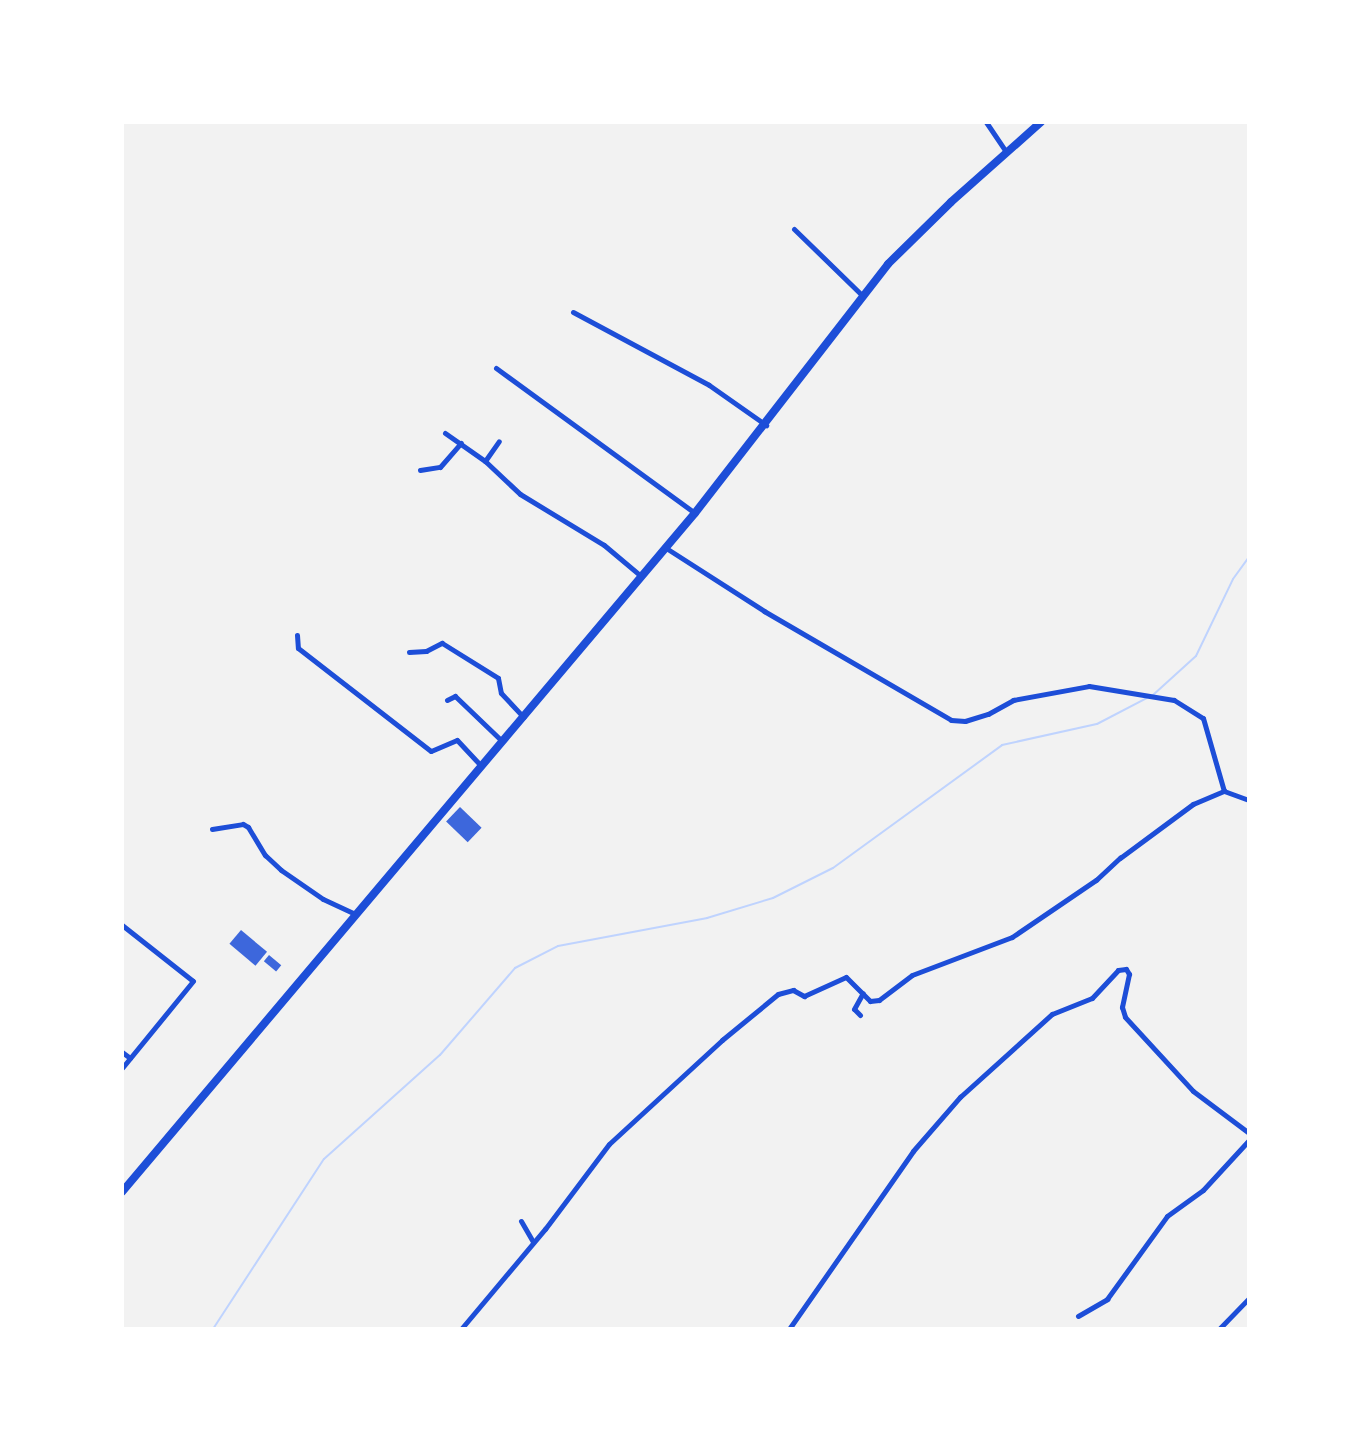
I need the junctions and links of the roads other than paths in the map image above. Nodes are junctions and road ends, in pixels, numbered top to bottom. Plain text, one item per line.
1 (986, 122) edge
2 (1041, 122) edge
3 (1006, 153) junction
4 (794, 229) dead end
5 (863, 296) junction
6 (573, 312) dead end
7 (496, 368) dead end
8 (767, 425) junction
9 (445, 433) dead end
10 (499, 441) dead end
11 (462, 443) junction
12 (485, 461) junction
13 (420, 470) dead end
14 (695, 513) junction
15 (666, 548) junction
16 (642, 577) junction
17 (297, 635) dead end
18 (409, 652) dead end
19 (447, 700) dead end
20 (523, 717) junction
21 (502, 742) junction
22 (481, 766) junction
23 (1224, 791) junction
24 (1249, 800) edge
25 (212, 829) dead end
26 (356, 914) junction
27 (122, 925) edge
28 (863, 993) junction
29 (860, 1015) dead end
30 (122, 1052) edge
31 (130, 1058) junction
32 (122, 1068) edge
33 (1249, 1133) edge
34 (1249, 1140) edge
35 (122, 1192) edge
36 (521, 1221) dead end
37 (533, 1242) junction
38 (1249, 1298) edge
39 (1078, 1316) dead end
40 (461, 1329) edge
41 (789, 1329) edge
42 (1219, 1329) edge

1 - 3 street
2 - 3 main road
3 - 5 main road
4 - 5 street
5 - 8 main road
6 - 8 street
7 - 14 street
8 - 14 main road
9 - 11 street
10 - 12 street
11 - 12 street
11 - 13 street
12 - 16 street
14 - 15 main road
15 - 16 main road
15 - 23 street
16 - 20 main road
17 - 22 street
18 - 20 street
19 - 21 street
20 - 21 main road
21 - 22 main road
22 - 26 main road
23 - 24 street
23 - 28 street
25 - 26 street
26 - 35 main road
27 - 31 street
28 - 29 street
28 - 37 street
30 - 31 street
31 - 32 street
33 - 41 street
34 - 39 street
36 - 37 street
37 - 40 street
38 - 42 street

